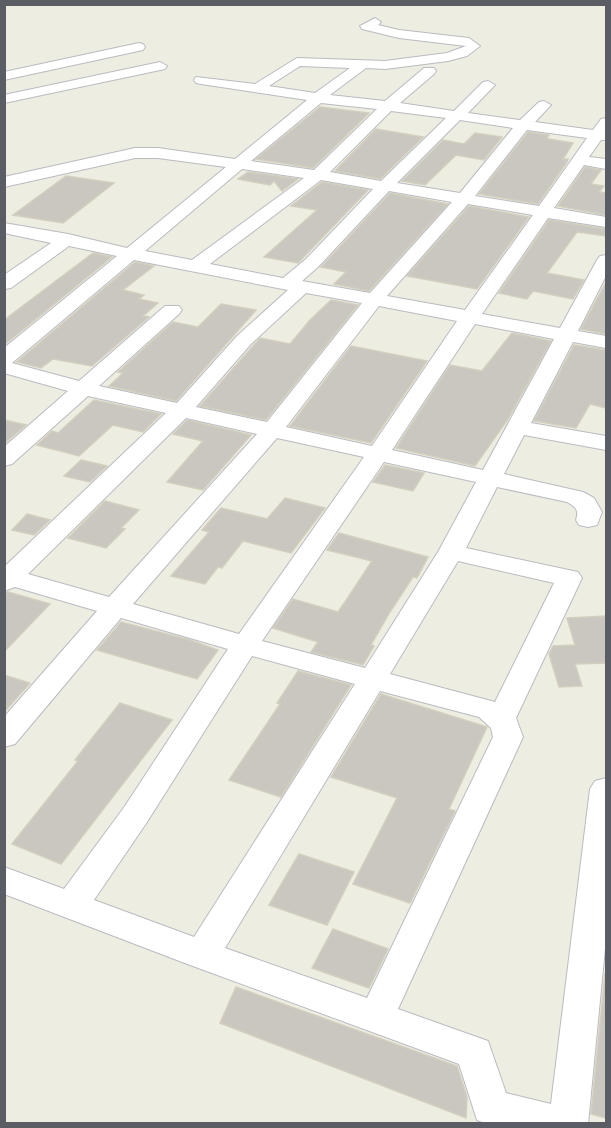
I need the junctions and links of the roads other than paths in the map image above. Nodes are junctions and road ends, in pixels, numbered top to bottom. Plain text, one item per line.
1 (375, 22) dead end
2 (139, 47) dead end
3 (362, 65) junction
4 (160, 66) dead end
5 (429, 71) dead end
6 (4, 75) edge
7 (201, 80) dead end
8 (488, 85) dead end
9 (4, 86) edge
10 (258, 88) junction
11 (22, 95) junction
12 (318, 98) junction
13 (4, 99) edge
14 (544, 105) dead end
15 (388, 106) junction
16 (457, 116) junction
17 (523, 125) junction
18 (604, 131) edge
19 (579, 160) junction
20 (238, 164) junction
21 (606, 164) edge
22 (318, 175) junction
23 (4, 182) edge
24 (383, 188) junction
25 (465, 199) junction
26 (542, 211) junction
27 (606, 222) edge
28 (4, 228) edge
29 (68, 239) junction
30 (132, 253) junction
31 (606, 260) edge
32 (196, 266) junction
33 (4, 284) edge
34 (294, 285) junction
35 (374, 300) junction
36 (172, 310) dead end
37 (468, 318) junction
38 (568, 333) junction
39 (606, 342) edge
40 (4, 359) edge
41 (4, 367) edge
42 (85, 389) junction
43 (183, 409) junction
44 (517, 427) junction
45 (273, 429) junction
46 (606, 443) edge
47 (377, 454) junction
48 (4, 459) edge
49 (489, 478) junction
50 (588, 520) dead end
51 (451, 552) junction
52 (7, 578) edge
53 (116, 606) junction
54 (245, 645) junction
55 (374, 680) junction
56 (501, 718) junction
57 (4, 737) edge
58 (606, 789) edge
59 (4, 880) edge
60 (72, 904) junction
61 (202, 955) junction
62 (376, 1018) junction
63 (558, 1124) edge
64 (568, 1124) edge

1 - 3 street
2 - 6 street
3 - 10 street
3 - 12 street
4 - 11 street
5 - 15 street
7 - 10 street
8 - 16 street
9 - 11 street
10 - 12 street
11 - 13 street
12 - 15 street
12 - 20 street
14 - 17 street
15 - 16 street
15 - 22 street
16 - 17 street
16 - 24 street
17 - 18 street
17 - 25 street
18 - 19 street
19 - 21 street
19 - 26 street
20 - 22 street
20 - 23 street
20 - 30 street
22 - 24 street
22 - 32 street
24 - 25 street
24 - 34 street
25 - 26 street
25 - 35 street
26 - 27 street
26 - 37 street
28 - 29 street
29 - 30 street
29 - 33 street
30 - 32 street
30 - 40 street
31 - 38 street
32 - 34 street
34 - 35 street
34 - 43 street
35 - 37 street
35 - 45 street
36 - 42 street
37 - 38 street
37 - 47 street
38 - 39 street
38 - 44 street
41 - 42 street
42 - 43 street
42 - 48 street
43 - 45 street
43 - 52 street
44 - 46 street
44 - 49 street
45 - 47 street
45 - 53 street
47 - 49 street
47 - 54 street
49 - 50 street
49 - 51 street
51 - 55 street
51 - 56 street
52 - 53 street
53 - 54 street
53 - 57 street
54 - 55 street
54 - 60 street
55 - 56 street
55 - 61 street
56 - 62 street
58 - 64 street
59 - 60 street
60 - 61 street
61 - 62 street
62 - 63 street

